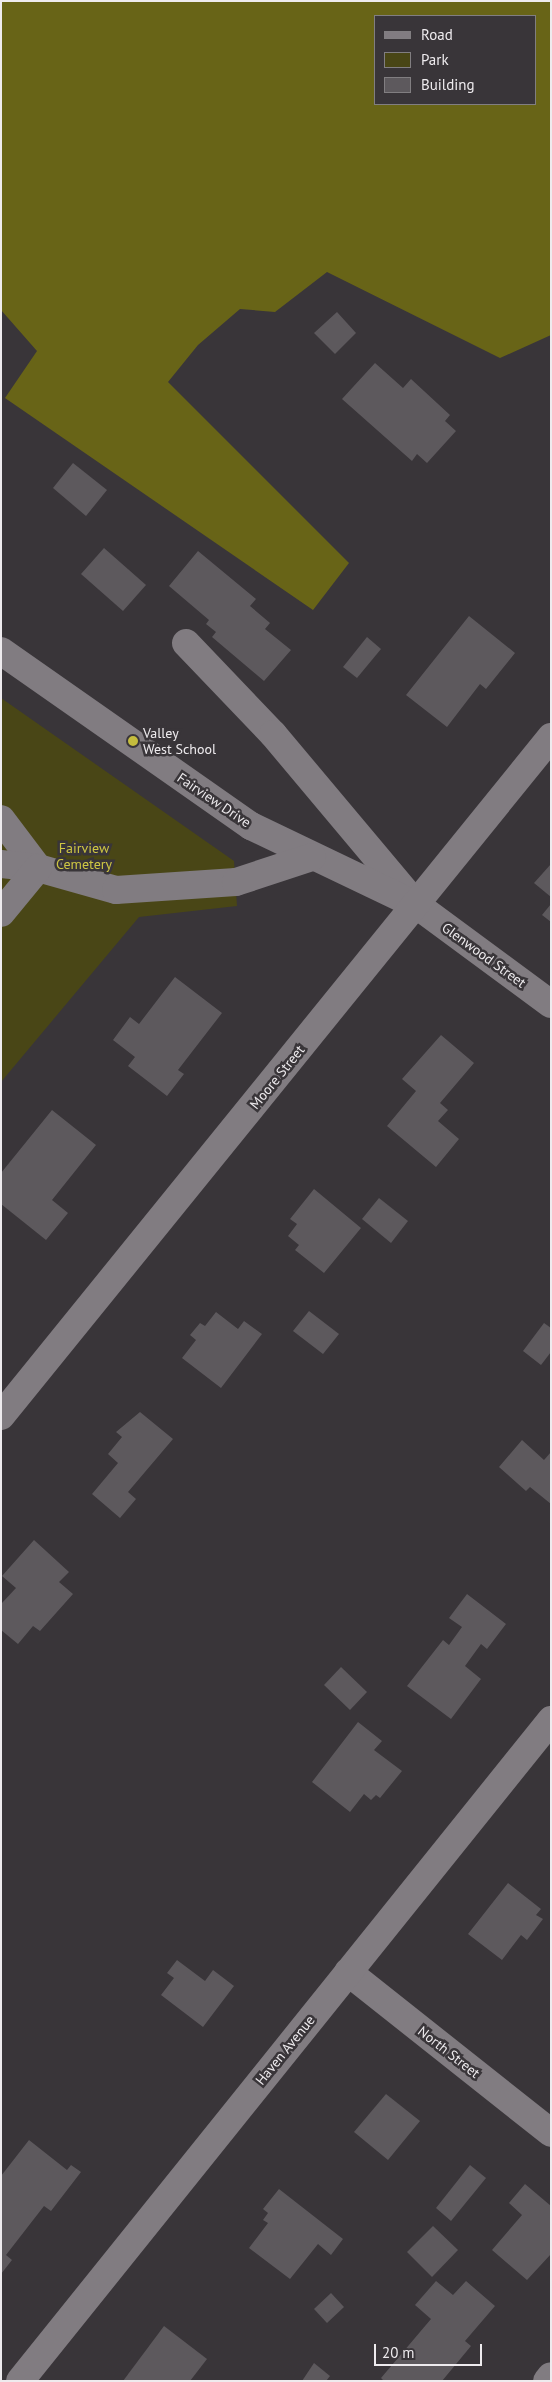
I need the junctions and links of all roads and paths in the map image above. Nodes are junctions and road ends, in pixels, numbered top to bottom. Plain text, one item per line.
1 (186, 643) dead end
2 (1, 651) edge
3 (551, 737) edge
4 (1, 819) edge
5 (312, 857) junction
6 (1, 864) edge
7 (38, 868) junction
8 (418, 906) junction
9 (1, 914) edge
10 (551, 1004) edge
11 (1, 1416) edge
12 (551, 1720) edge
13 (348, 1972) junction
14 (551, 2133) edge
15 (551, 2376) edge
16 (20, 2381) edge
17 (547, 2381) edge

1 - 8 street
2 - 5 street, Fairview Drive
3 - 8 street, Moore Street
4 - 7 street
5 - 7 street
5 - 8 street, Fairview Drive
6 - 7 street
7 - 9 street
8 - 10 street, Glenwood Street
8 - 11 street, Moore Street
12 - 13 street, Haven Avenue
13 - 14 street, North Street
13 - 16 street, Haven Avenue
15 - 17 street

